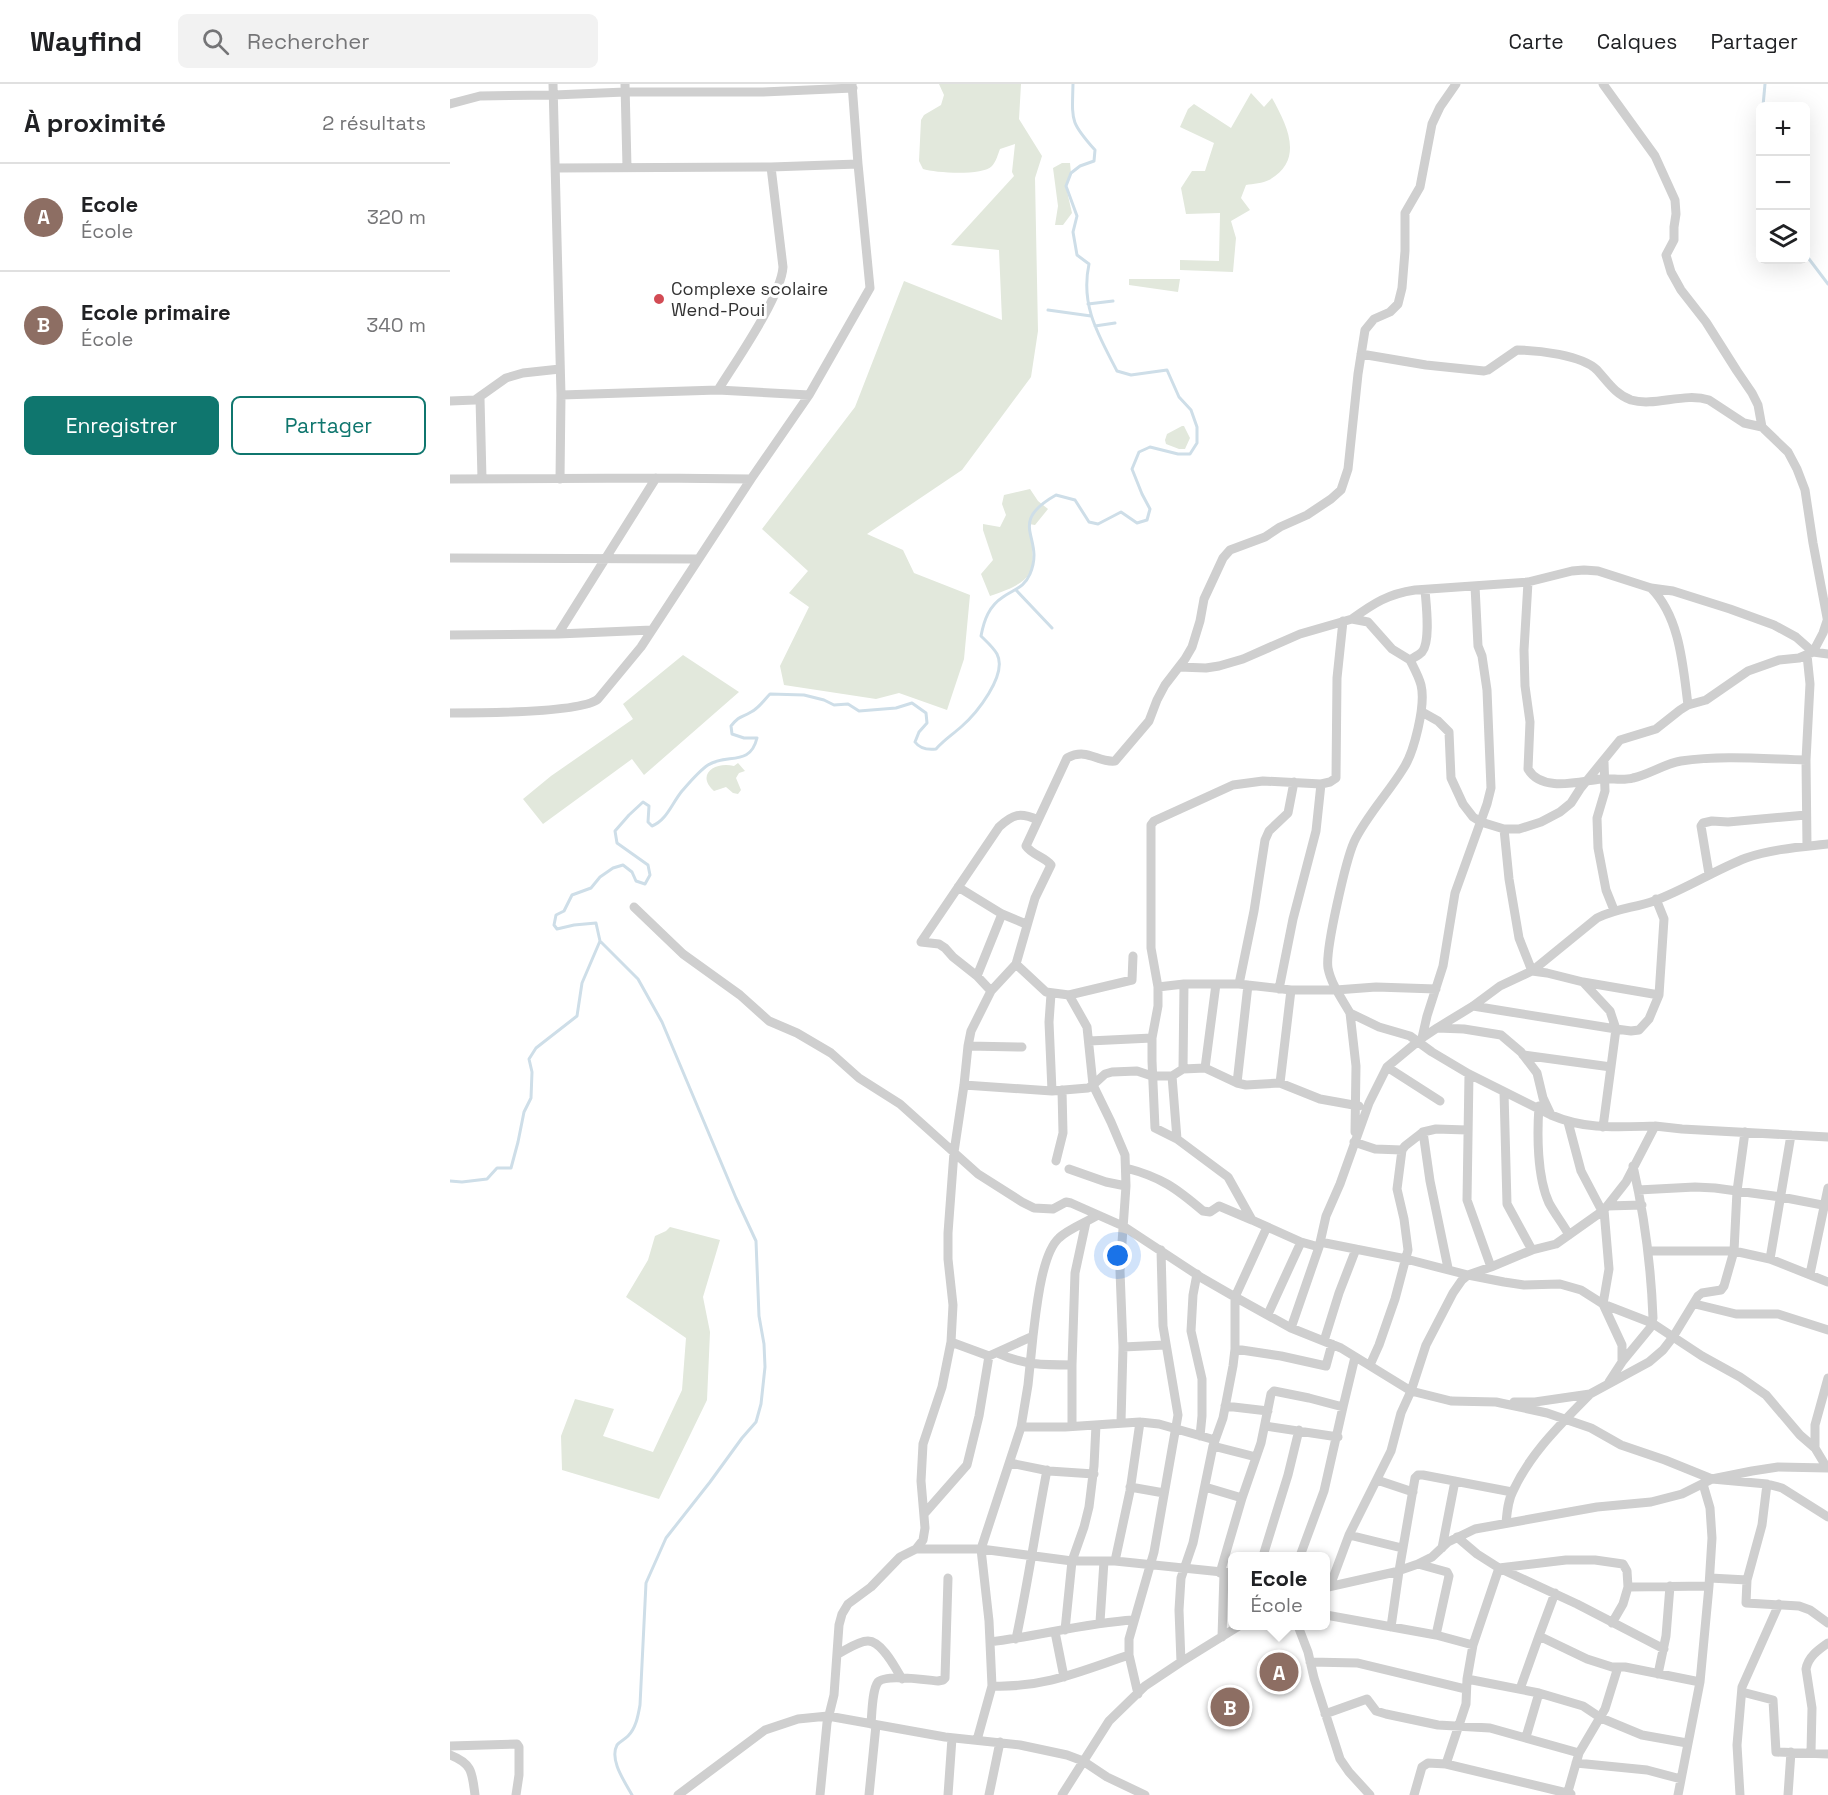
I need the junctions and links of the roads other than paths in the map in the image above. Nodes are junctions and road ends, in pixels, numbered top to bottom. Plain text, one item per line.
1 (553, 84) edge
2 (1456, 84) edge
3 (1603, 84) edge
4 (852, 86) edge
5 (625, 88) edge
6 (763, 88) edge
7 (554, 96) junction
8 (450, 104) edge
9 (858, 164) junction
10 (771, 167) junction
11 (556, 168) junction
12 (627, 168) junction
13 (1362, 354) junction
14 (560, 369) junction
15 (718, 390) junction
16 (561, 395) junction
17 (809, 395) junction
18 (480, 398) junction
19 (450, 401) edge
20 (1762, 427) junction
21 (656, 478) junction
22 (450, 479) edge
23 (482, 479) junction
24 (560, 479) junction
25 (751, 479) junction
26 (450, 558) edge
27 (606, 558) junction
28 (698, 559) junction
29 (1528, 582) junction
30 (1475, 586) junction
31 (1651, 588) junction
32 (1425, 590) junction
33 (1347, 620) junction
34 (1827, 622) edge
35 (652, 630) junction
36 (558, 634) junction
37 (450, 635) edge
38 (1810, 654) junction
39 (1828, 654) edge
40 (1410, 660) junction
41 (1179, 667) junction
42 (1688, 705) junction
43 (1422, 712) junction
44 (450, 713) edge
45 (1806, 760) junction
46 (1604, 762) junction
47 (1605, 779) junction
48 (1294, 782) junction
49 (1585, 783) junction
50 (1320, 784) junction
51 (1806, 815) junction
52 (1038, 820) junction
53 (1481, 822) junction
54 (1504, 830) junction
55 (1828, 844) edge
56 (1807, 846) junction
57 (1709, 874) junction
58 (958, 887) junction
59 (1656, 899) junction
60 (634, 906) dead end
61 (1614, 910) junction
62 (1002, 914) junction
63 (1026, 924) junction
64 (1133, 956) dead end
65 (1016, 964) junction
66 (1532, 971) junction
67 (977, 976) junction
68 (1583, 982) junction
69 (1184, 984) junction
70 (1216, 984) junction
71 (1244, 985) junction
72 (1158, 987) junction
73 (1279, 989) junction
74 (1436, 989) junction
75 (1291, 990) junction
76 (1336, 990) junction
77 (991, 991) junction
78 (1051, 994) junction
79 (1068, 995) junction
80 (1659, 995) junction
81 (1473, 1006) junction
82 (1350, 1013) junction
83 (1437, 1028) junction
84 (1616, 1029) junction
85 (1152, 1038) junction
86 (1420, 1040) junction
87 (1089, 1041) junction
88 (968, 1046) junction
89 (1022, 1047) dead end
90 (1523, 1055) junction
91 (1387, 1067) junction
92 (1611, 1067) junction
93 (1204, 1068) junction
94 (1183, 1069) junction
95 (1469, 1074) junction
96 (1152, 1076) junction
97 (1172, 1076) junction
98 (1237, 1083) junction
99 (1280, 1083) junction
100 (964, 1085) junction
101 (1093, 1085) junction
102 (1540, 1087) junction
103 (1062, 1090) junction
104 (1052, 1091) junction
105 (1504, 1092) junction
106 (1440, 1101) dead end
107 (1355, 1105) junction
108 (1367, 1109) junction
109 (1538, 1110) junction
110 (1551, 1115) junction
111 (1568, 1122) junction
112 (1655, 1126) junction
113 (1603, 1127) junction
114 (1467, 1130) junction
115 (1423, 1132) junction
116 (1745, 1132) junction
117 (1791, 1135) junction
118 (1828, 1137) edge
119 (1177, 1139) junction
120 (1355, 1141) junction
121 (1402, 1150) junction
122 (954, 1152) junction
123 (1056, 1161) dead end
124 (1633, 1166) junction
125 (1126, 1168) junction
126 (1069, 1169) dead end
127 (1126, 1186) junction
128 (1828, 1188) edge
129 (1638, 1190) junction
130 (1737, 1191) junction
131 (1781, 1197) junction
132 (1642, 1205) junction
133 (1826, 1205) edge
134 (1604, 1209) junction
135 (1098, 1215) junction
136 (1252, 1220) junction
137 (1086, 1222) junction
138 (1123, 1226) junction
139 (1267, 1227) junction
140 (1569, 1235) junction
141 (1301, 1242) junction
142 (1319, 1244) junction
143 (1356, 1249) junction
144 (1161, 1250) junction
145 (1532, 1250) junction
146 (1649, 1251) junction
147 (1734, 1251) junction
148 (1406, 1259) junction
149 (1770, 1260) junction
150 (1491, 1267) junction
151 (1448, 1268) junction
152 (1810, 1274) junction
153 (1197, 1275) junction
154 (1468, 1275) junction
155 (1828, 1282) edge
156 (1235, 1297) junction
157 (1603, 1304) junction
158 (1695, 1304) junction
159 (1268, 1314) junction
160 (1652, 1323) junction
161 (1291, 1328) junction
162 (1828, 1330) edge
163 (1032, 1336) junction
164 (1673, 1337) junction
165 (951, 1342) junction
166 (1328, 1342) junction
167 (1165, 1345) junction
168 (1123, 1347) junction
169 (1235, 1349) junction
170 (993, 1354) junction
171 (1355, 1357) junction
172 (1622, 1362) junction
173 (1030, 1364) junction
174 (1072, 1365) junction
175 (1370, 1365) junction
176 (1828, 1378) edge
177 (1609, 1383) junction
178 (1411, 1391) junction
179 (1590, 1394) junction
180 (1496, 1402) junction
181 (1225, 1406) junction
182 (1343, 1407) junction
183 (1268, 1411) junction
184 (1566, 1419) junction
185 (1121, 1422) junction
186 (1140, 1422) junction
187 (1096, 1425) junction
188 (1072, 1426) junction
189 (1265, 1426) junction
190 (1021, 1427) junction
191 (1175, 1429) junction
192 (1299, 1430) junction
193 (1200, 1436) junction
194 (1338, 1437) junction
195 (1214, 1443) junction
196 (1815, 1448) junction
197 (1256, 1457) junction
198 (1010, 1463) junction
199 (1828, 1468) edge
200 (1047, 1470) junction
201 (1094, 1474) junction
202 (1377, 1480) junction
203 (1455, 1481) junction
204 (1707, 1482) junction
205 (1767, 1484) junction
206 (1130, 1487) junction
207 (1205, 1487) junction
208 (1413, 1492) junction
209 (1512, 1492) junction
210 (1164, 1493) junction
211 (1242, 1498) junction
212 (924, 1514) junction
213 (1828, 1516) edge
214 (1506, 1523) junction
215 (1349, 1535) junction
216 (1457, 1537) junction
217 (1402, 1548) junction
218 (1442, 1548) junction
219 (916, 1549) junction
220 (981, 1549) junction
221 (1230, 1552) edge
222 (1265, 1552) edge
223 (1302, 1552) edge
224 (1031, 1556) junction
225 (1072, 1561) junction
226 (1104, 1561) junction
227 (1115, 1562) junction
228 (1418, 1564) junction
229 (1150, 1565) junction
230 (1499, 1568) junction
231 (1185, 1569) junction
232 (1399, 1571) junction
233 (1225, 1573) edge
234 (948, 1578) dead end
235 (1746, 1580) junction
236 (1330, 1582) edge
237 (1710, 1582) junction
238 (1670, 1586) junction
239 (1330, 1587) edge
240 (1628, 1587) junction
241 (1555, 1593) junction
242 (1779, 1604) junction
243 (1330, 1616) edge
244 (1133, 1620) junction
245 (1100, 1622) junction
246 (1612, 1623) junction
247 (1828, 1623) edge
248 (1391, 1627) junction
249 (1233, 1630) edge
250 (1299, 1630) edge
251 (1060, 1631) junction
252 (1436, 1635) junction
253 (1539, 1636) junction
254 (1222, 1637) junction
255 (1016, 1639) junction
256 (990, 1642) junction
257 (1828, 1643) edge
258 (1473, 1645) junction
259 (1664, 1649) junction
260 (838, 1654) junction
261 (1129, 1654) junction
262 (1181, 1662) junction
263 (1310, 1662) junction
264 (1618, 1667) junction
265 (1658, 1674) junction
266 (1064, 1677) junction
267 (902, 1679) junction
268 (1467, 1679) junction
269 (1700, 1682) junction
270 (992, 1686) junction
271 (1467, 1689) junction
272 (1520, 1689) junction
273 (1742, 1692) junction
274 (1539, 1693) junction
275 (1138, 1694) junction
276 (1325, 1714) junction
277 (828, 1716) junction
278 (1600, 1718) junction
279 (873, 1725) junction
280 (1460, 1725) junction
281 (1526, 1737) junction
282 (952, 1738) junction
283 (977, 1740) junction
284 (1000, 1742) junction
285 (1687, 1743) junction
286 (450, 1746) edge
287 (1791, 1752) junction
288 (1811, 1752) junction
289 (1579, 1753) junction
290 (1828, 1754) edge
291 (450, 1755) edge
292 (1083, 1761) junction
293 (1576, 1763) junction
294 (1446, 1764) junction
295 (1681, 1779) junction
296 (475, 1795) edge
297 (516, 1795) edge
298 (678, 1795) edge
299 (820, 1795) edge
300 (869, 1795) edge
301 (948, 1795) edge
302 (989, 1795) edge
303 (1062, 1795) edge
304 (1145, 1795) edge
305 (1370, 1795) edge
306 (1414, 1795) edge
307 (1569, 1795) edge
308 (1678, 1795) edge
309 (1740, 1795) edge
310 (1788, 1795) edge

1 - 7 street
2 - 13 street
3 - 20 street
4 - 6 street
4 - 9 street
5 - 6 street
5 - 7 street
5 - 12 street
7 - 8 street
7 - 11 street
9 - 10 street
9 - 17 street
10 - 12 street
10 - 15 street
11 - 12 street
11 - 14 street
13 - 20 street
13 - 41 street
14 - 16 street
14 - 18 street
15 - 16 street
15 - 17 street
16 - 24 street
17 - 25 street
18 - 19 street
18 - 23 street
20 - 34 street
21 - 24 street
21 - 25 street
21 - 27 street
22 - 23 street
23 - 24 street
25 - 28 street
26 - 27 street
27 - 28 street
27 - 36 street
28 - 35 street
29 - 30 street
29 - 31 street
29 - 49 street
30 - 32 street
30 - 53 street
31 - 38 street
31 - 42 street
32 - 33 street
32 - 40 street
33 - 40 street
33 - 41 street
33 - 50 street
34 - 38 street
35 - 36 street
35 - 44 street
36 - 37 street
38 - 39 street
38 - 42 street
38 - 45 street
40 - 43 street
41 - 52 street
42 - 46 street
43 - 53 street
43 - 76 street
45 - 47 street
45 - 51 street
46 - 47 street
46 - 49 street
47 - 49 street
47 - 61 street
48 - 50 street
48 - 71 street
48 - 72 street
49 - 54 street
50 - 73 street
51 - 56 street
51 - 57 street
52 - 58 street
52 - 63 street
53 - 54 street
53 - 74 street
54 - 66 street
55 - 56 street
56 - 57 street
57 - 59 street
58 - 62 street
58 - 67 street
59 - 61 street
59 - 80 street
60 - 122 street
61 - 66 street
62 - 63 street
62 - 67 street
63 - 65 street
64 - 79 street
65 - 77 street
65 - 78 street
66 - 68 street
66 - 81 street
67 - 77 street
68 - 80 street
68 - 84 street
69 - 70 street
69 - 72 street
69 - 94 street
70 - 71 street
70 - 93 street
71 - 73 street
71 - 98 street
72 - 85 street
73 - 75 street
74 - 76 street
74 - 86 street
75 - 76 street
75 - 99 street
76 - 82 street
77 - 88 street
78 - 79 street
78 - 104 street
79 - 87 street
80 - 84 street
81 - 83 street
81 - 84 street
82 - 86 street
82 - 107 street
83 - 86 street
83 - 90 street
84 - 92 street
85 - 87 street
85 - 96 street
86 - 91 street
86 - 95 street
87 - 101 street
88 - 89 street
88 - 100 street
90 - 92 street
90 - 102 street
91 - 106 street
91 - 108 street
92 - 113 street
93 - 94 street
93 - 98 street
94 - 97 street
95 - 105 street
95 - 114 street
96 - 97 street
96 - 101 street
96 - 119 street
97 - 119 street
98 - 99 street
99 - 107 street
100 - 104 street
100 - 122 street
101 - 103 street
101 - 125 street
102 - 109 street
102 - 110 street
103 - 104 street
103 - 123 street
105 - 109 street
105 - 145 street
107 - 108 street
107 - 120 street
108 - 120 street
109 - 110 street
109 - 140 street
110 - 111 street
111 - 113 street
111 - 134 street
112 - 113 street
112 - 116 street
112 - 124 street
114 - 115 street
114 - 150 street
115 - 121 street
115 - 151 street
116 - 117 street
116 - 130 street
117 - 118 street
117 - 131 street
119 - 136 street
120 - 121 street
120 - 142 street
121 - 148 street
122 - 135 street
122 - 165 street
124 - 129 street
124 - 134 street
125 - 127 street
125 - 136 street
126 - 127 street
127 - 138 street
128 - 133 street
129 - 130 street
129 - 132 street
130 - 131 street
130 - 147 street
131 - 133 street
131 - 149 street
132 - 134 street
132 - 146 street
133 - 152 street
134 - 140 street
134 - 157 street
135 - 137 street
135 - 138 street
136 - 139 street
137 - 163 street
137 - 174 street
138 - 144 street
138 - 168 street
139 - 141 street
139 - 156 street
140 - 145 street
141 - 142 street
141 - 159 street
142 - 143 street
142 - 161 street
143 - 148 street
143 - 166 street
144 - 153 street
144 - 167 street
145 - 150 street
146 - 147 street
146 - 160 street
147 - 149 street
147 - 158 street
148 - 151 street
148 - 175 street
149 - 152 street
150 - 154 street
151 - 154 street
152 - 155 street
153 - 156 street
153 - 193 street
154 - 157 street
154 - 178 street
156 - 159 street
156 - 169 street
157 - 160 street
157 - 172 street
158 - 162 street
158 - 164 street
159 - 161 street
160 - 164 street
160 - 172 street
161 - 166 street
163 - 170 street
163 - 173 street
164 - 177 street
164 - 196 street
165 - 170 street
165 - 212 street
166 - 169 street
166 - 171 street
167 - 168 street
167 - 191 street
168 - 185 street
169 - 181 street
170 - 173 street
170 - 212 street
171 - 175 street
171 - 182 street
172 - 177 street
173 - 174 street
173 - 190 street
174 - 188 street
175 - 178 street
176 - 196 street
177 - 179 street
178 - 180 street
178 - 202 street
179 - 180 street
179 - 184 street
180 - 184 street
181 - 183 street
181 - 195 street
182 - 183 street
182 - 194 street
183 - 189 street
184 - 204 street
184 - 209 street
185 - 186 street
185 - 187 street
186 - 191 street
186 - 206 street
187 - 188 street
187 - 201 street
188 - 190 street
189 - 192 street
189 - 197 street
190 - 198 street
191 - 193 street
191 - 210 street
192 - 194 street
192 - 222 street
193 - 195 street
194 - 223 street
195 - 197 street
195 - 207 street
196 - 199 street
197 - 211 street
198 - 200 street
198 - 220 street
199 - 204 street
200 - 201 street
200 - 224 street
201 - 225 street
202 - 208 street
202 - 215 street
203 - 208 street
203 - 209 street
203 - 218 street
204 - 205 street
204 - 214 street
204 - 237 street
205 - 213 street
205 - 235 street
206 - 210 street
206 - 227 street
207 - 211 street
207 - 231 street
208 - 217 street
209 - 214 street
210 - 229 street
211 - 221 street
212 - 219 street
214 - 216 street
215 - 217 street
215 - 236 street
216 - 218 street
216 - 230 street
217 - 232 street
218 - 228 street
219 - 220 street
219 - 260 street
220 - 224 street
220 - 256 street
224 - 225 street
224 - 255 street
225 - 226 street
225 - 251 street
226 - 227 street
226 - 245 street
227 - 229 street
228 - 232 street
228 - 252 street
229 - 231 street
229 - 244 street
230 - 240 street
230 - 241 street
230 - 258 street
231 - 233 street
231 - 262 street
232 - 239 street
232 - 248 street
233 - 254 street
234 - 267 street
235 - 237 street
235 - 242 street
237 - 238 street
237 - 269 street
238 - 240 street
238 - 259 street
240 - 246 street
241 - 246 street
241 - 253 street
242 - 247 street
242 - 273 street
243 - 248 street
244 - 245 street
244 - 261 street
245 - 251 street
246 - 259 street
248 - 252 street
249 - 254 street
250 - 263 street
251 - 255 street
251 - 266 street
252 - 258 street
253 - 264 street
253 - 272 street
254 - 262 street
255 - 256 street
256 - 270 street
257 - 288 street
258 - 268 street
259 - 265 street
260 - 267 street
260 - 277 street
261 - 266 street
261 - 275 street
262 - 275 street
263 - 271 street
263 - 276 street
264 - 265 street
264 - 278 street
265 - 269 street
266 - 270 street
267 - 279 street
268 - 271 street
268 - 272 street
269 - 285 street
270 - 283 street
271 - 280 street
272 - 274 street
273 - 287 street
273 - 309 street
274 - 278 street
274 - 281 street
275 - 292 street
276 - 280 street
276 - 305 street
277 - 279 street
277 - 298 street
277 - 299 street
278 - 285 street
278 - 289 street
279 - 282 street
279 - 300 street
280 - 281 street
280 - 294 street
281 - 289 street
282 - 283 street
282 - 301 street
283 - 284 street
284 - 292 street
284 - 302 street
285 - 295 street
286 - 297 street
287 - 288 street
287 - 310 street
288 - 290 street
289 - 293 street
291 - 296 street
292 - 303 street
292 - 304 street
293 - 295 street
293 - 307 street
294 - 306 street
294 - 307 street
295 - 308 street

